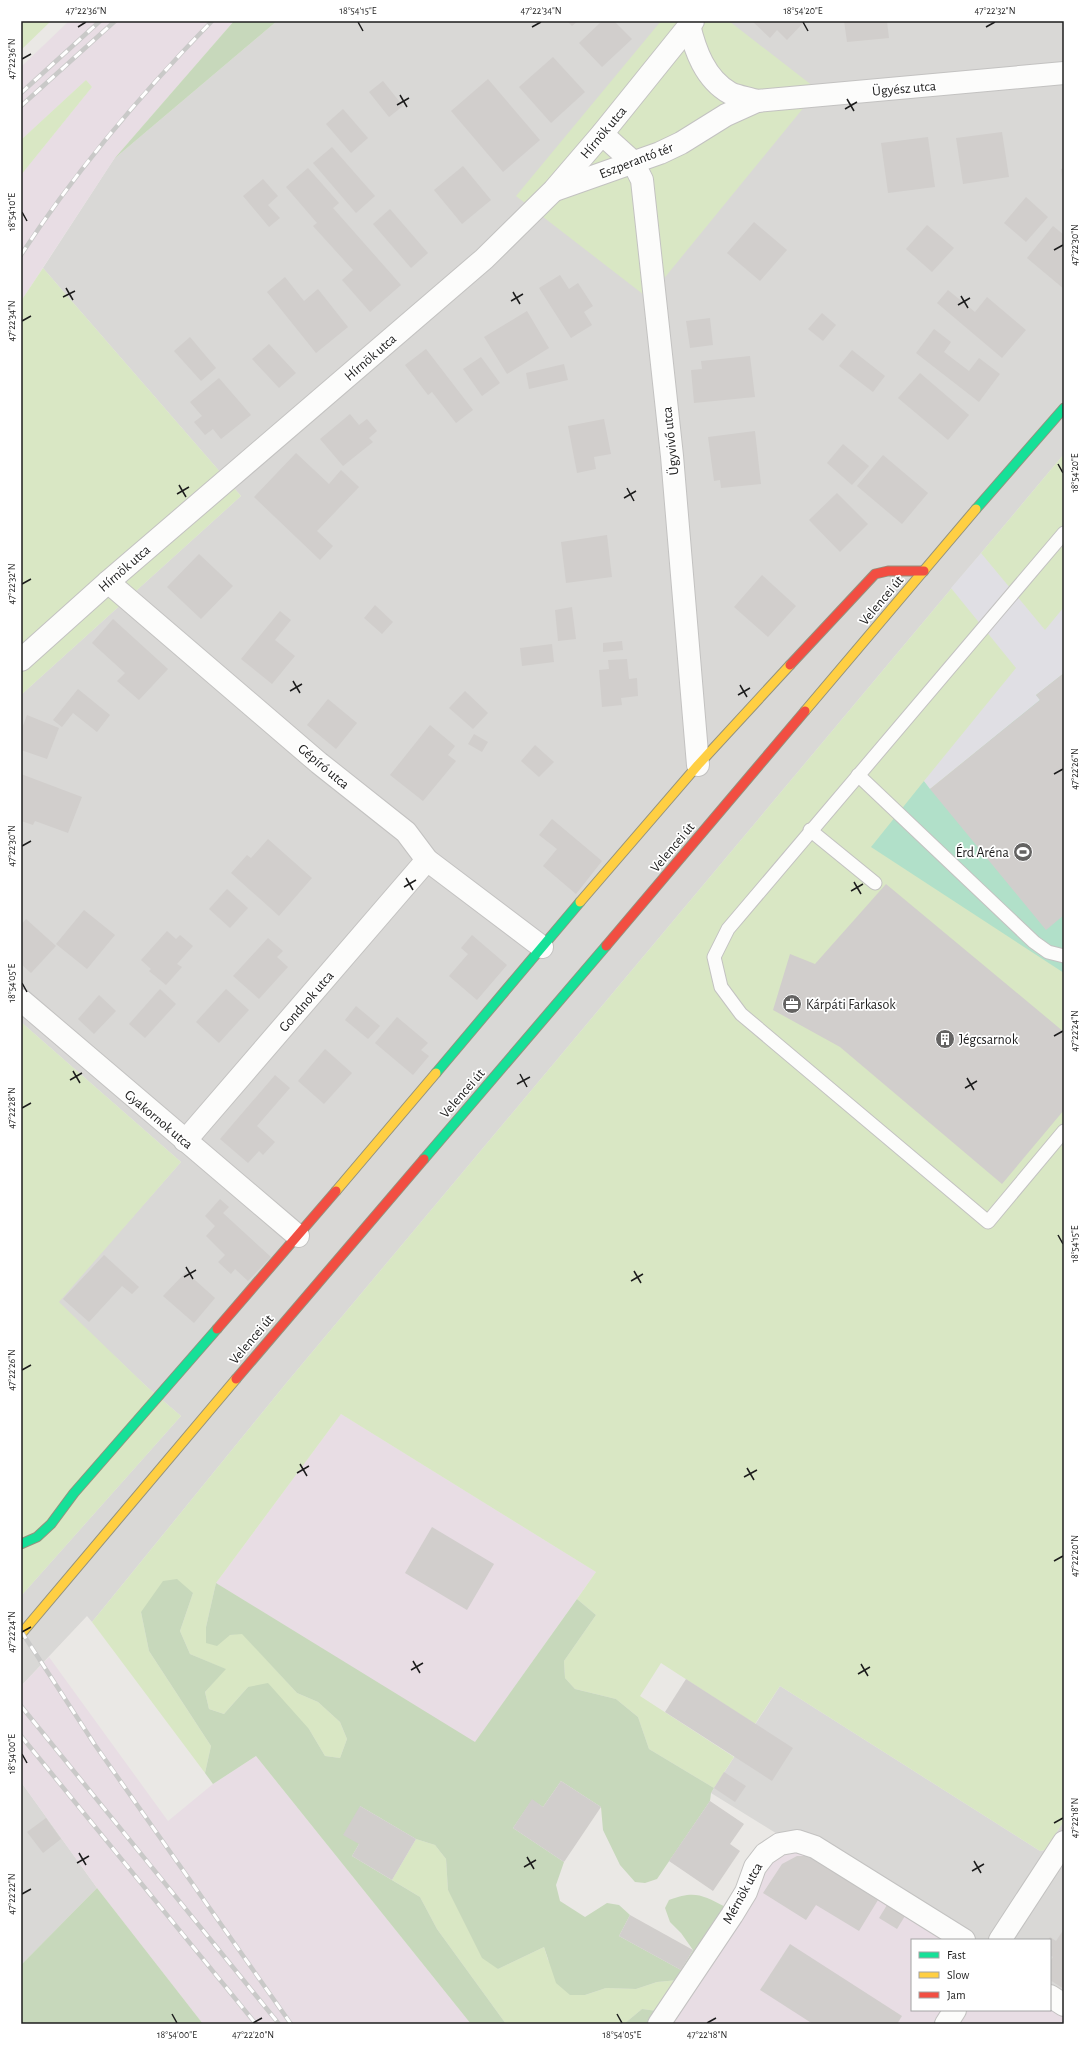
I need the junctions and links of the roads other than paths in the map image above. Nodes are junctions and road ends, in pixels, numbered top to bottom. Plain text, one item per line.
1 (691, 23) edge
2 (1064, 73) edge
3 (757, 101) junction
4 (602, 134) junction
5 (633, 162) junction
6 (554, 190) junction
7 (1064, 408) edge
8 (1064, 533) edge
9 (924, 571) junction
10 (108, 582) junction
11 (21, 660) edge
12 (698, 765) junction
13 (858, 775) junction
14 (810, 830) junction
15 (427, 860) junction
16 (875, 883) dead end
17 (542, 947) junction
18 (1064, 956) edge
19 (21, 1000) edge
20 (1064, 1131) edge
21 (185, 1141) junction
22 (298, 1236) junction
23 (21, 1544) edge
24 (21, 1634) edge
25 (1064, 1842) edge
26 (962, 1939) edge
27 (1001, 1939) edge
28 (1051, 1997) edge
29 (1064, 2005) edge
30 (954, 2011) edge
31 (659, 2024) edge
32 (946, 2024) edge

1 - 3 street, Ügyész utca
1 - 4 street, Hírnök utca
2 - 3 street, Ügyész utca
3 - 5 street, Eszperantó tér
4 - 5 street, Ügyvivő utca
4 - 6 street, Hírnök utca
5 - 6 street, Eszperantó tér
5 - 12 street, Ügyvivő utca
6 - 10 street, Hírnök utca
7 - 9 main road, Velencei út
8 - 13 lane
9 - 12 main road, Velencei út
9 - 24 main road, Velencei út
10 - 11 street, Hírnök utca
10 - 15 street, Gépíró utca
12 - 17 main road, Velencei út
13 - 14 lane
13 - 18 lane
14 - 16 lane
14 - 20 lane
15 - 17 street, Gépíró utca
15 - 21 street, Gondnok utca
17 - 22 main road, Velencei út
19 - 21 street, Gyakornok utca
21 - 22 street, Gyakornok utca
22 - 23 main road, Velencei út
25 - 27 street
26 - 31 street, Mérnök utca
28 - 29 street
30 - 32 street

